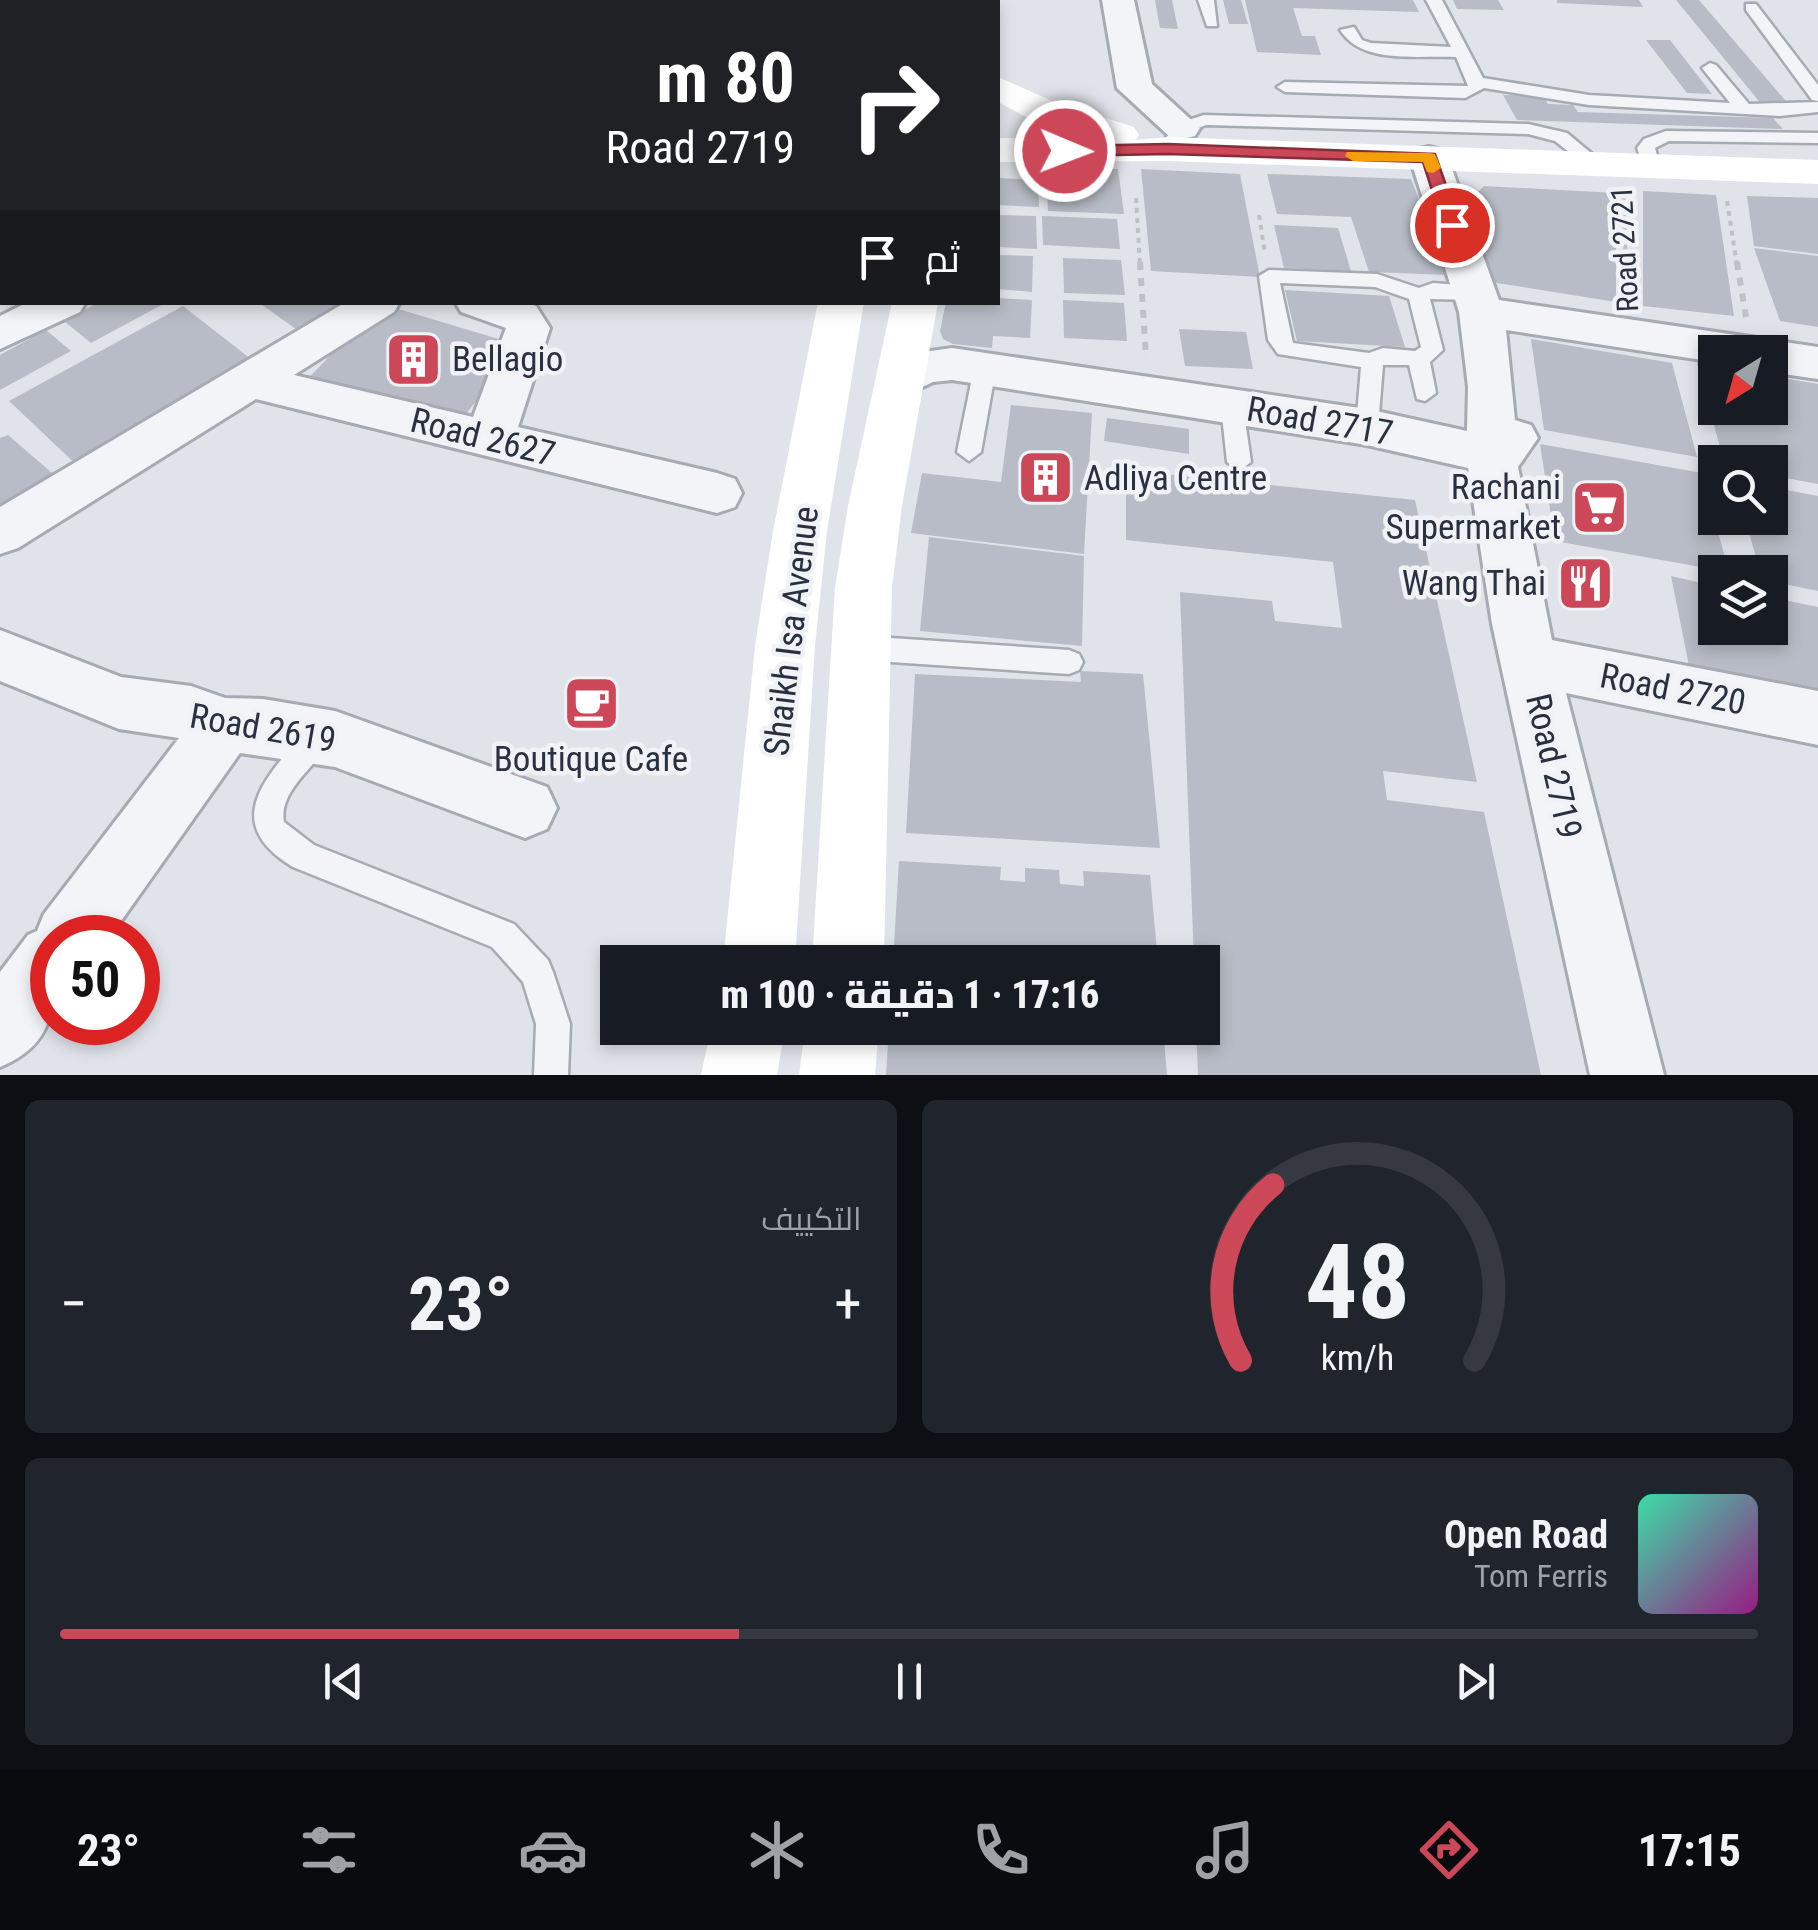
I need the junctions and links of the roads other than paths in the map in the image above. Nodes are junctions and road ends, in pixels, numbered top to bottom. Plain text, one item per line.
1 (1118, 0) edge
2 (1206, 0) edge
3 (1434, 0) edge
4 (1750, 7) dead end
5 (1212, 24) dead end
6 (1348, 30) dead end
7 (1461, 52) junction
8 (1710, 68) dead end
9 (1477, 82) junction
10 (1285, 87) dead end
11 (1000, 89) edge
12 (1818, 96) edge
13 (1818, 108) edge
14 (1744, 109) junction
15 (1000, 132) edge
16 (1818, 138) edge
17 (1164, 140) junction
18 (1000, 150) edge
19 (1429, 158) junction
20 (1622, 164) junction
21 (1818, 172) edge
22 (1458, 300) junction
23 (59, 305) edge
24 (374, 305) edge
25 (485, 305) edge
26 (841, 305) edge
27 (914, 305) edge
28 (0, 334) edge
29 (1698, 341) edge
30 (1788, 355) edge
31 (1419, 359) junction
32 (1372, 361) junction
33 (1818, 363) edge
34 (985, 368) junction
35 (249, 380) junction
36 (901, 381) junction
37 (1425, 393) dead end
38 (1232, 406) junction
39 (1368, 428) junction
40 (490, 438) junction
41 (969, 452) dead end
42 (1490, 454) junction
43 (1239, 462) dead end
44 (717, 493) dead end
45 (0, 533) edge
46 (860, 648) junction
47 (0, 655) edge
48 (1528, 660) junction
49 (1069, 662) dead end
50 (1818, 718) edge
51 (224, 725) junction
52 (320, 735) junction
53 (525, 808) dead end
54 (85, 915) edge
55 (761, 945) edge
56 (850, 945) edge
57 (30, 989) edge
58 (0, 1030) edge
59 (745, 1045) edge
60 (840, 1045) edge
61 (552, 1075) edge
62 (739, 1075) edge
63 (837, 1075) edge
64 (1628, 1075) edge

1 - 17 street
2 - 5 lane
3 - 7 lane
4 - 12 lane
6 - 7 lane
7 - 9 lane
8 - 14 lane
9 - 10 lane
9 - 14 lane
11 - 17 main road
13 - 14 lane
15 - 17 main road
16 - 20 lane
17 - 18 main road
17 - 19 main road
17 - 20 lane
19 - 20 main road
19 - 22 street, Road 2719
20 - 21 main road
22 - 29 street, Road 2721
22 - 31 lane, Road 2717
22 - 32 lane, Road 2717
22 - 42 street, Road 2719
23 - 28 street
24 - 35 street
25 - 40 street
26 - 55 main road, Shaikh Isa Avenue
27 - 36 main road, Shaikh Isa Avenue
30 - 33 street, Road 2721
31 - 32 lane
31 - 37 lane, Road 2717
32 - 39 lane
34 - 36 street, Road 2717
34 - 38 street, Road 2717
34 - 41 lane
35 - 40 street, Road 2627
35 - 45 street
36 - 46 main road, Shaikh Isa Avenue
38 - 39 street, Road 2717
38 - 43 lane
39 - 42 street, Road 2717
40 - 44 street, Road 2627
42 - 48 street, Road 2719
46 - 49 lane
46 - 56 main road, Shaikh Isa Avenue
47 - 51 street, Road 2619
48 - 50 street, Road 2720
48 - 64 street, Road 2719
51 - 52 street, Road 2619
51 - 54 street
52 - 53 street, Road 2619
52 - 61 lane
57 - 58 street
59 - 62 main road
60 - 63 main road

